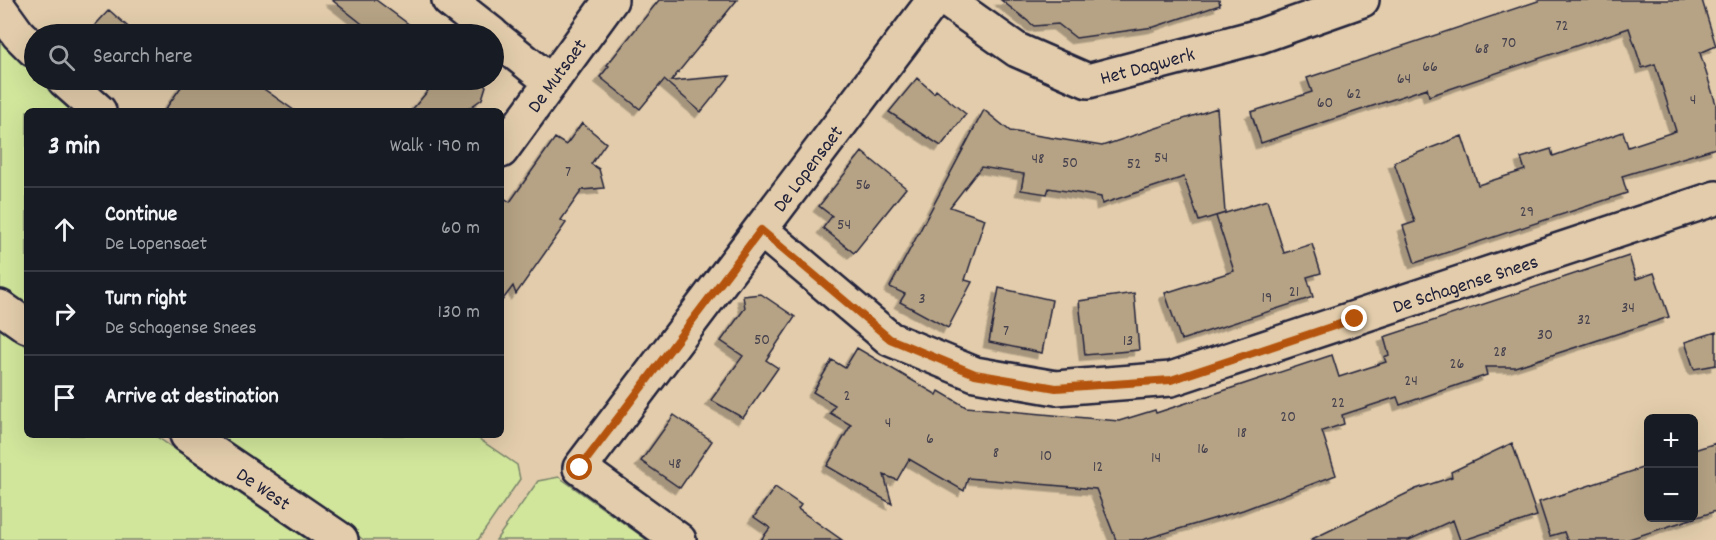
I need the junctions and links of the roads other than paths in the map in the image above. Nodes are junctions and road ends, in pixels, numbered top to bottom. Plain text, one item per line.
1 (449, 0) edge
2 (611, 0) edge
3 (934, 0) edge
4 (946, 0) edge
5 (1362, 0) edge
6 (0, 9) edge
7 (479, 24) edge
8 (24, 39) edge
9 (504, 44) edge
10 (551, 82) junction
11 (75, 90) edge
12 (96, 108) edge
13 (504, 147) edge
14 (1716, 198) edge
15 (761, 230) junction
16 (0, 307) edge
17 (24, 324) edge
18 (191, 438) edge
19 (341, 540) edge
20 (679, 540) edge

1 - 7 street
2 - 10 street, De Mutsaet
3 - 15 street, De Lopensaet
4 - 5 street, Het Dagwerk
6 - 8 street
9 - 10 street
10 - 13 street, De Mutsaet
11 - 12 street
14 - 15 street, De Schagense Snees
15 - 20 street, De Lopensaet
16 - 17 street
18 - 19 street, De West

